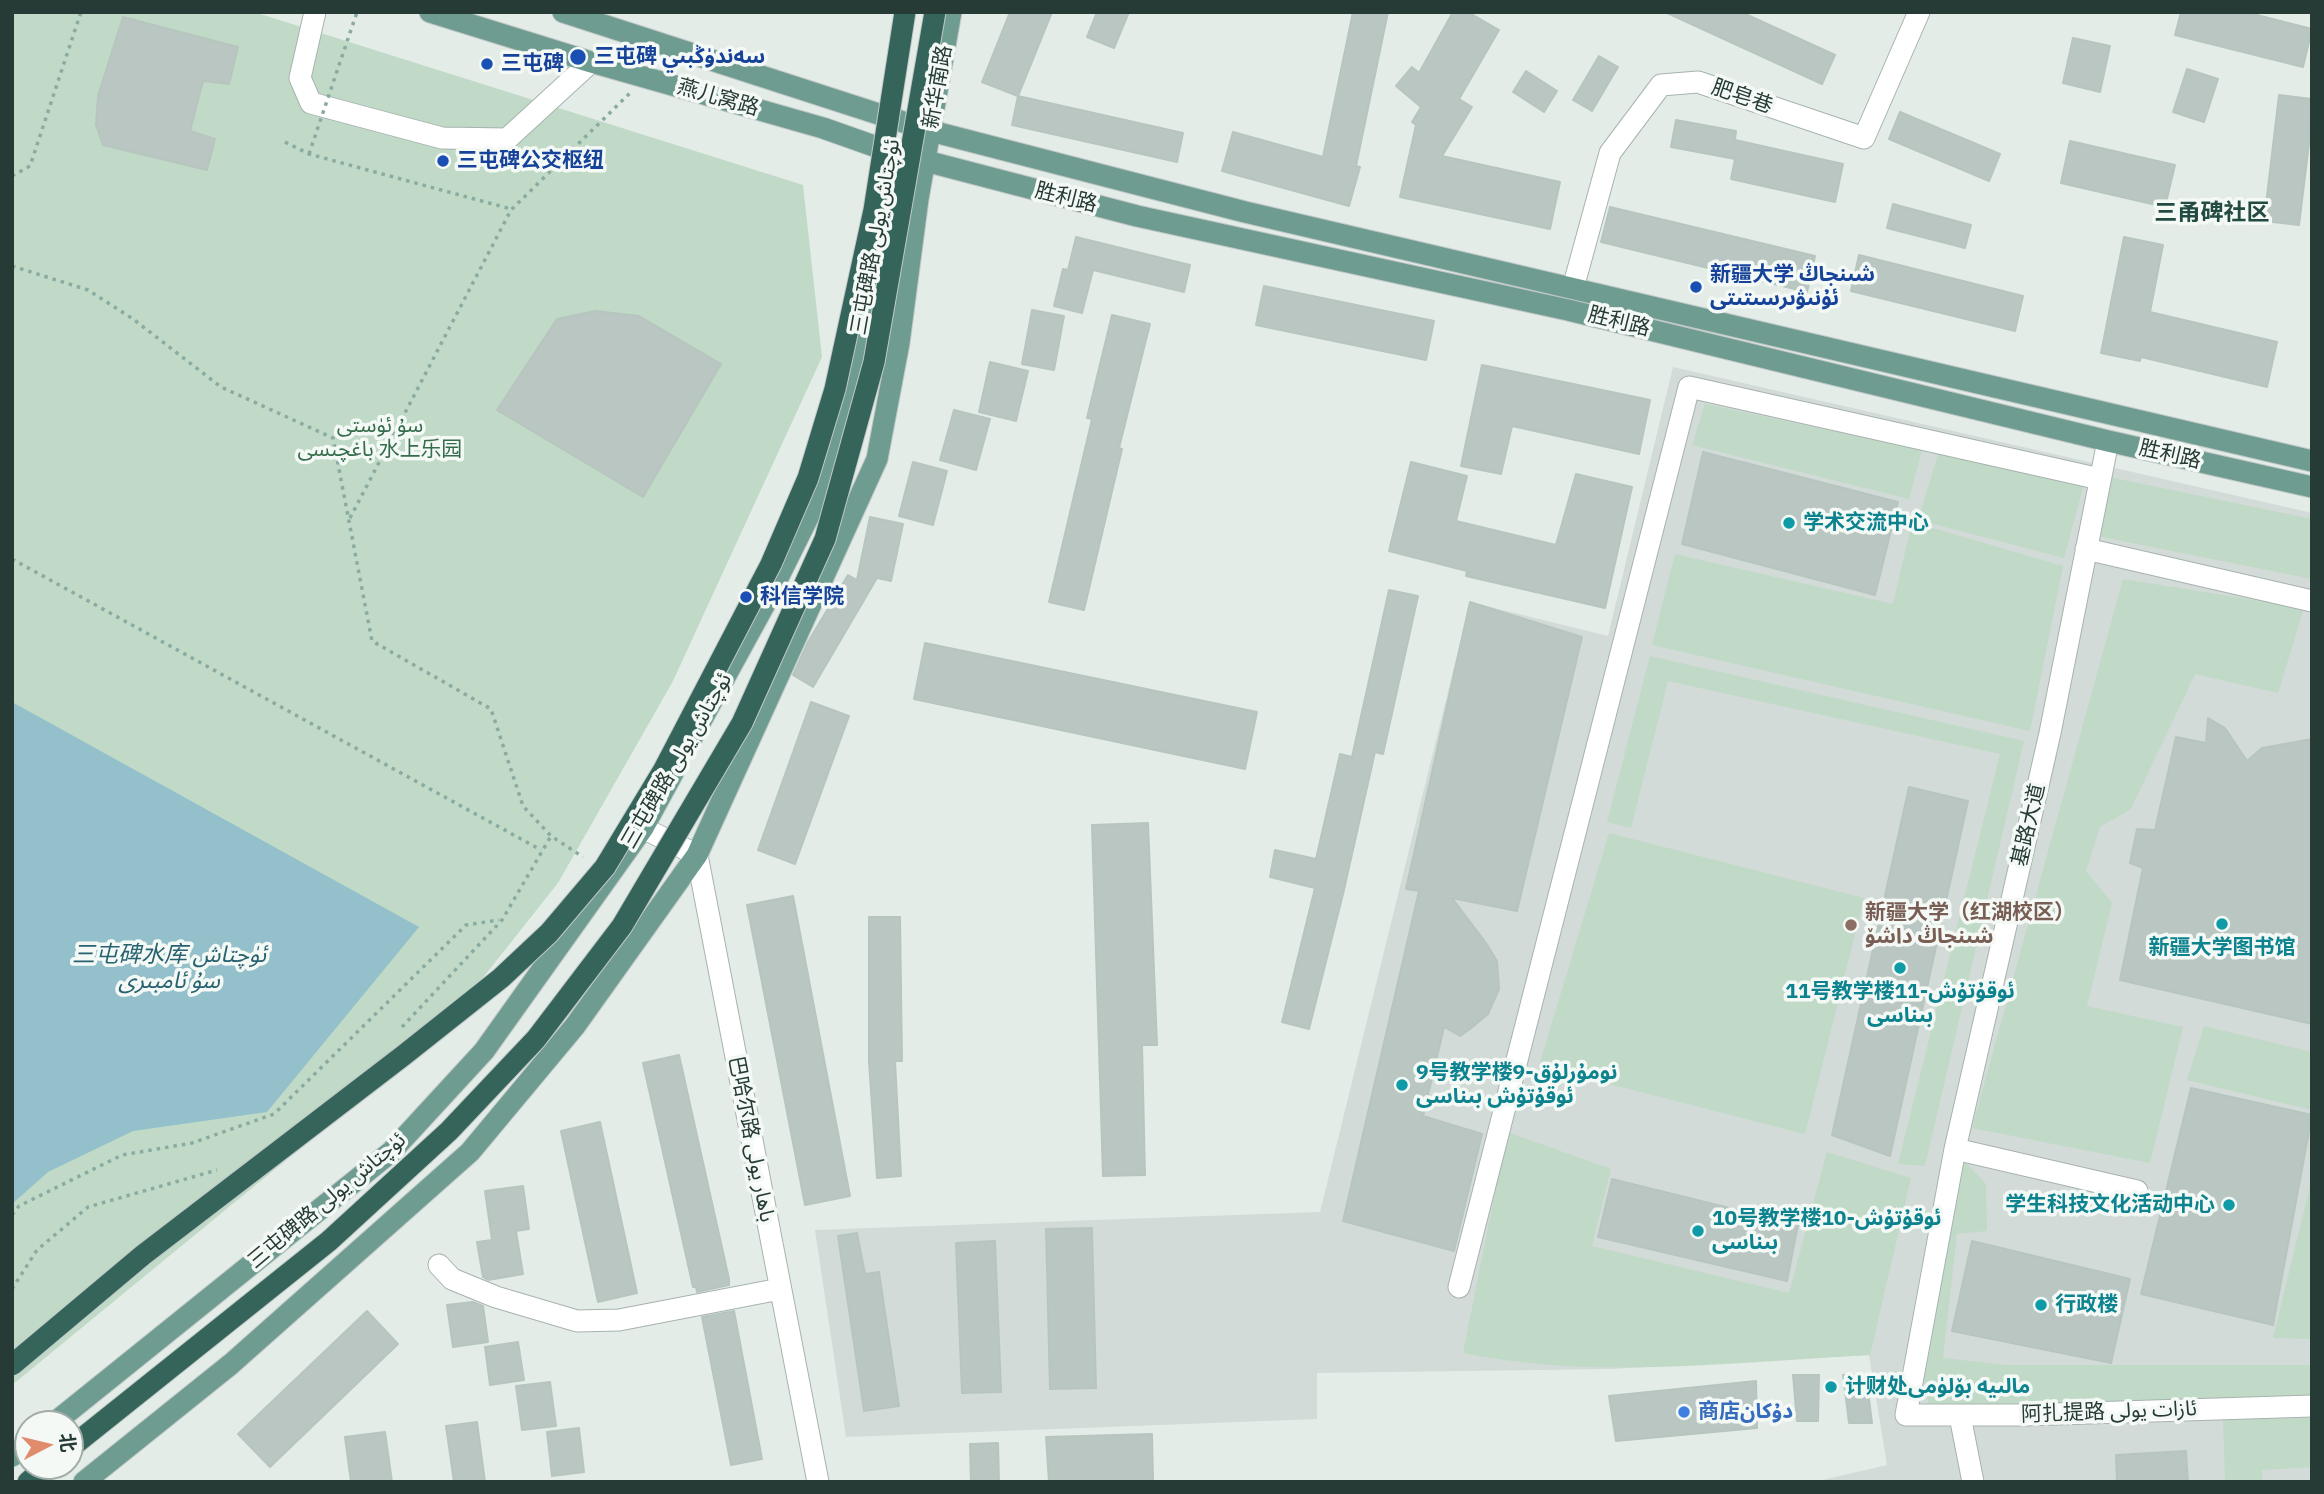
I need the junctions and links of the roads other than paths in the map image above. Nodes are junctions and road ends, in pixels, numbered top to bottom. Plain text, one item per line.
1 (315, 12) edge
2 (430, 12) edge
3 (905, 12) edge
4 (912, 12) edge
5 (935, 12) edge
6 (951, 12) edge
7 (1919, 12) edge
8 (569, 13) edge
9 (591, 62) junction
10 (896, 120) junction
11 (931, 131) junction
12 (891, 152) junction
13 (925, 162) junction
14 (1573, 288) junction
15 (2108, 441) junction
16 (2312, 461) edge
17 (2101, 479) junction
18 (2312, 487) edge
19 (2086, 549) junction
20 (2312, 601) edge
21 (643, 828) junction
22 (697, 855) junction
23 (1955, 1149) junction
24 (2137, 1191) dead end
25 (439, 1265) dead end
26 (1458, 1287) dead end
27 (780, 1289) junction
28 (12, 1366) edge
29 (2312, 1406) edge
30 (70, 1410) edge
31 (1906, 1415) joint
32 (1960, 1416) junction
33 (84, 1437) edge
34 (84, 1482) edge
35 (818, 1482) edge
36 (1973, 1482) edge

1 - 9 street
2 - 9 main road, 燕儿窝路
3 - 28 highway, bridge
4 - 10 main road, 三屯碑路 ئۈچتاش يولى
5 - 33 highway, bridge
6 - 11 main road, 新华南路
7 - 14 street, 肥皂巷
8 - 10 main road, 燕儿窝路
9 - 12 main road, 燕儿窝路
10 - 11 main road, 燕儿窝路
10 - 12 main road, 三屯碑路 ئۈچتاش يولى
11 - 13 main road, 新华南路
11 - 14 main road, 胜利路
12 - 13 main road, 燕儿窝路
12 - 21 main road, 三屯碑路 ئۈچتاش يولى
13 - 15 main road, 胜利路
13 - 22 main road, 三屯碑路 ئۈچتاش يولى
14 - 16 main road, 胜利路
15 - 17 street, 基路大道
15 - 18 main road, 胜利路
17 - 19 street, 基路大道
17 - 26 street
19 - 20 street
19 - 23 street, 基路大道
21 - 22 street
21 - 30 main road, 三屯碑路 ئۈچتاش يولى
22 - 27 street, 巴哈尔路 باھار يولى
22 - 34 main road, 三屯碑路 ئۈچتاش يولى
23 - 24 street
23 - 31 street, 基路大道
25 - 27 street
27 - 35 street, 巴哈尔路 باھار يولى
29 - 32 street, 阿扎提路 ئازات يولى
31 - 32 street, 阿扎提路 ئازات يولى
32 - 36 street

